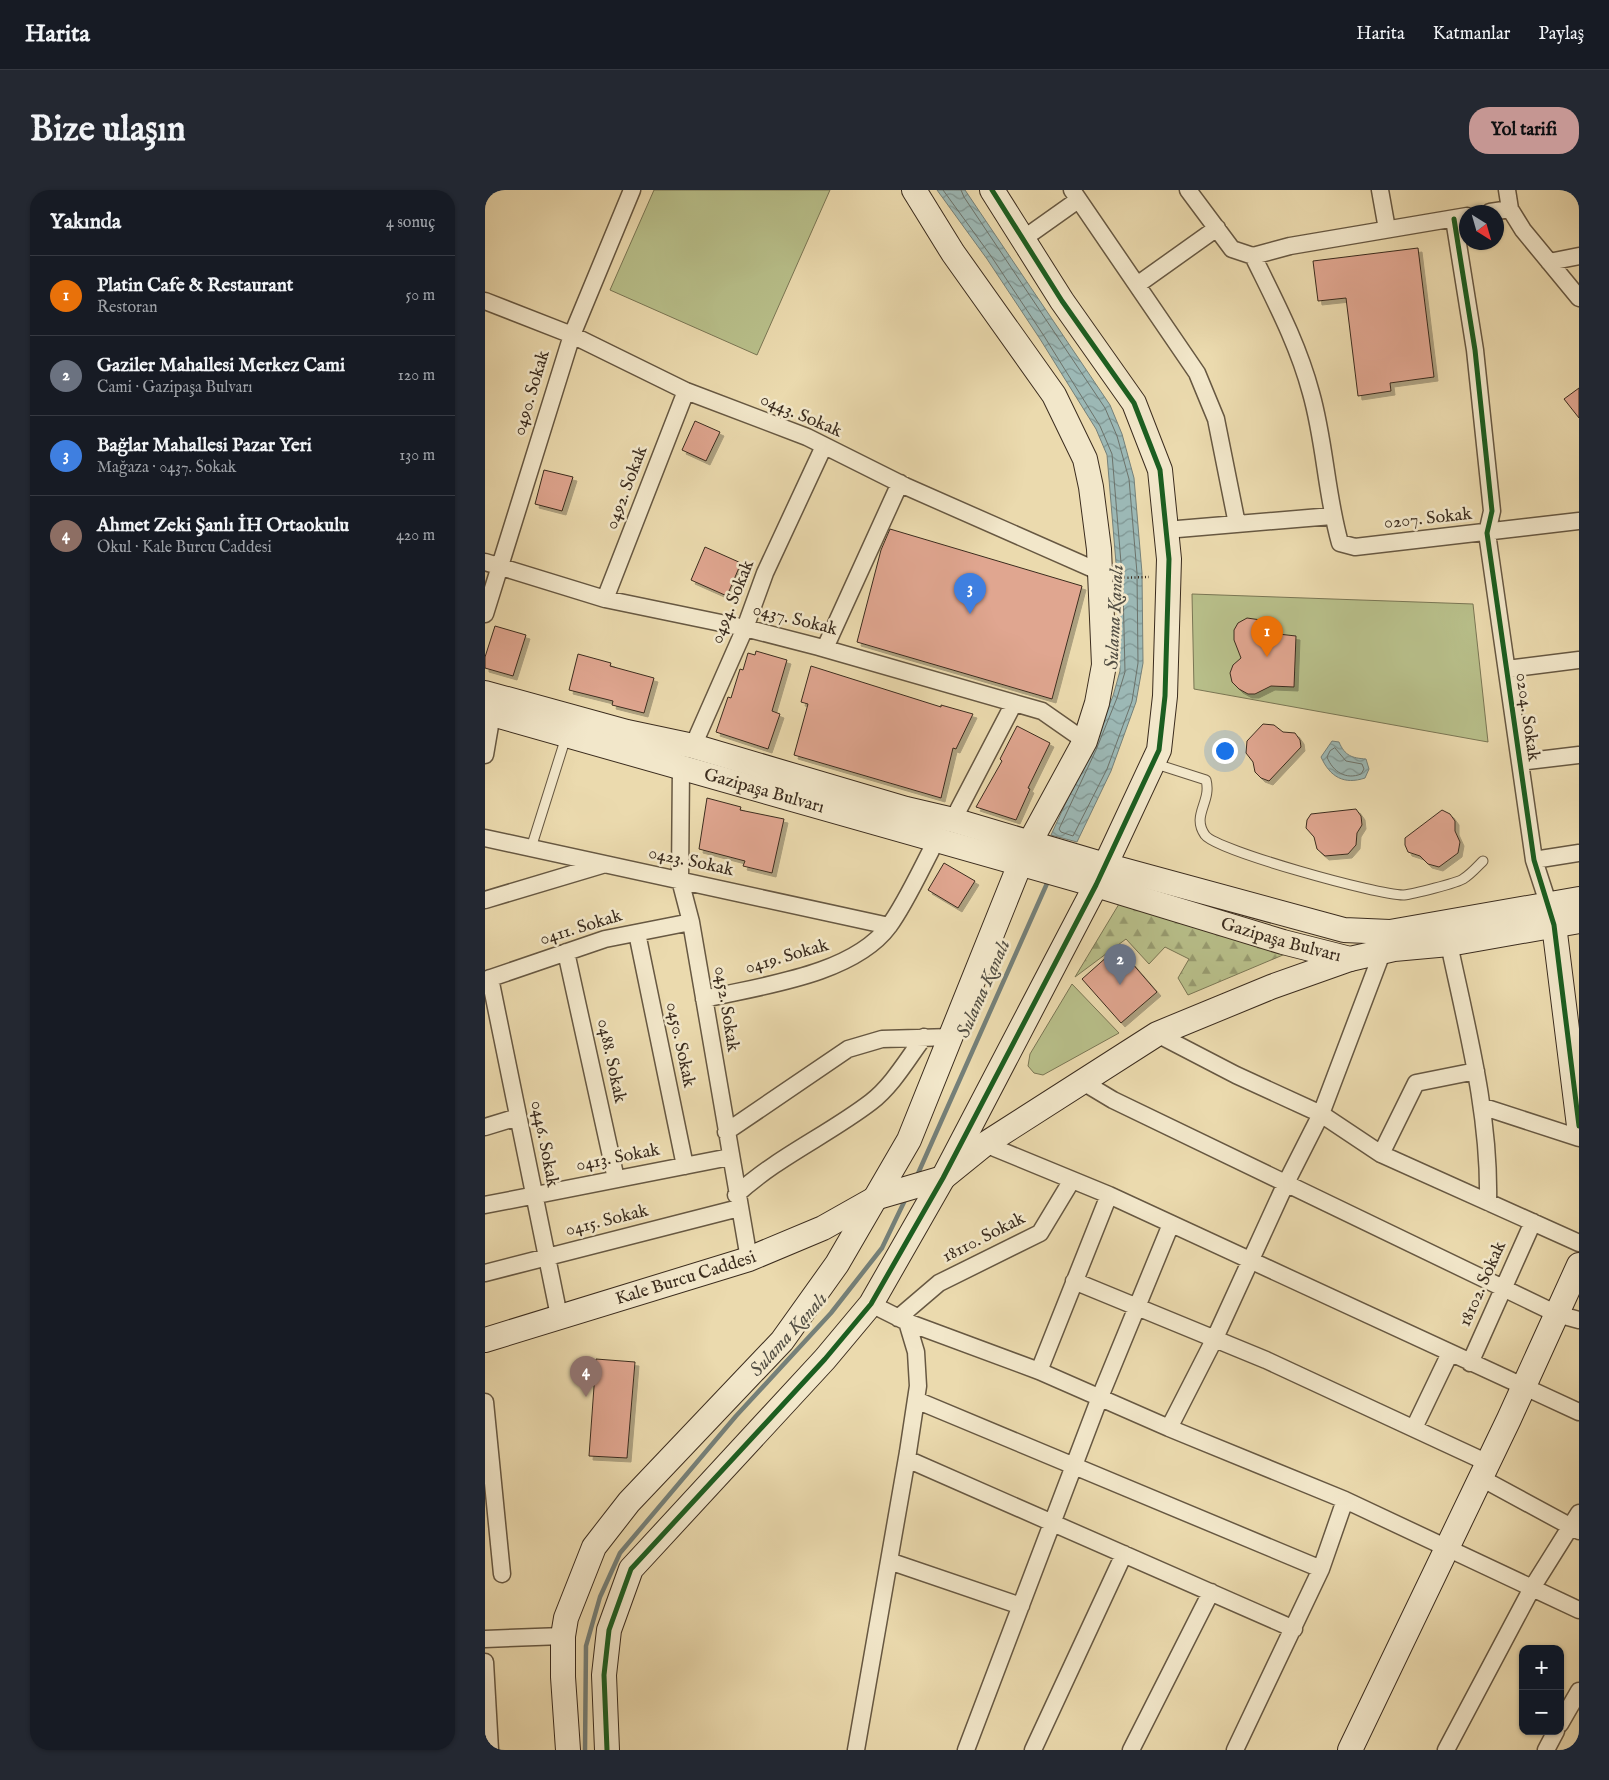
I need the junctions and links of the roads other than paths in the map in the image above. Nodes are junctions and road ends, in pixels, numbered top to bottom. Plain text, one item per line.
1 (633, 190) edge
2 (913, 190) edge
3 (992, 190) edge
4 (1188, 190) edge
5 (1380, 190) edge
6 (1507, 190) edge
7 (1075, 195) edge
8 (1510, 209) junction
9 (1504, 210) edge
10 (1459, 217) edge
11 (1217, 228) junction
12 (1387, 230) junction
13 (1023, 239) junction
14 (1464, 250) edge
15 (1253, 256) junction
16 (1579, 256) edge
17 (1549, 262) junction
18 (1137, 285) junction
19 (1579, 298) edge
20 (485, 301) edge
21 (571, 334) junction
22 (686, 391) junction
23 (824, 446) junction
24 (900, 483) junction
25 (1332, 516) junction
26 (1579, 521) edge
27 (1237, 524) junction
28 (1166, 530) junction
29 (1487, 533) junction
30 (492, 564) edge
31 (1107, 575) junction
32 (605, 600) junction
33 (485, 614) edge
34 (745, 628) junction
35 (825, 648) junction
36 (1579, 660) edge
37 (1507, 669) junction
38 (1014, 703) junction
39 (487, 706) edge
40 (567, 734) junction
41 (1085, 741) junction
42 (485, 755) edge
43 (1579, 755) edge
44 (687, 756) junction
45 (1520, 762) junction
46 (1153, 763) junction
47 (953, 820) junction
48 (485, 838) edge
49 (937, 839) junction
50 (1037, 844) junction
51 (531, 848) junction
52 (1579, 853) edge
53 (1534, 860) junction
54 (1483, 861) dead end
55 (605, 864) junction
56 (1020, 864) junction
57 (1092, 876) junction
58 (680, 880) junction
59 (1579, 899) edge
60 (485, 900) edge
61 (1551, 914) junction
62 (1579, 921) edge
63 (691, 922) junction
64 (889, 926) junction
65 (637, 933) junction
66 (1449, 944) junction
67 (566, 952) junction
68 (1382, 953) junction
69 (1350, 959) junction
70 (488, 979) edge
71 (704, 999) junction
72 (1157, 1034) junction
73 (924, 1037) junction
74 (952, 1037) junction
75 (1476, 1071) junction
76 (1083, 1082) junction
77 (1484, 1108) junction
78 (1321, 1114) junction
79 (518, 1117) junction
80 (1579, 1126) edge
81 (485, 1127) edge
82 (726, 1132) junction
83 (1579, 1138) edge
84 (985, 1144) junction
85 (1381, 1154) junction
86 (730, 1157) junction
87 (685, 1166) junction
88 (943, 1178) junction
89 (616, 1179) junction
90 (1072, 1180) junction
91 (1286, 1183) junction
92 (533, 1194) junction
93 (1109, 1195) junction
94 (878, 1197) junction
95 (738, 1201) junction
96 (1488, 1202) junction
97 (485, 1205) edge
98 (1533, 1222) junction
99 (1171, 1224) junction
100 (1579, 1243) edge
101 (546, 1258) junction
102 (749, 1259) junction
103 (1252, 1260) junction
104 (1579, 1265) edge
105 (485, 1273) edge
106 (1074, 1281) junction
107 (1504, 1288) junction
108 (871, 1304) junction
109 (1137, 1306) junction
110 (559, 1316) junction
111 (1568, 1317) edge
112 (903, 1320) junction
113 (1215, 1338) junction
114 (485, 1340) edge
115 (1450, 1353) junction
116 (1470, 1362) junction
117 (1039, 1371) junction
118 (1524, 1387) junction
119 (1100, 1397) junction
120 (916, 1400) junction
121 (485, 1402) edge
122 (1579, 1412) edge
123 (1169, 1428) junction
124 (1414, 1428) junction
125 (907, 1459) junction
126 (1075, 1467) junction
127 (1484, 1471) junction
128 (1345, 1500) junction
129 (1054, 1523) junction
130 (1576, 1524) edge
131 (1448, 1548) junction
132 (1123, 1554) junction
133 (889, 1560) junction
134 (496, 1565) edge
135 (1321, 1569) junction
136 (1531, 1588) junction
137 (1211, 1592) junction
138 (1021, 1606) junction
139 (1579, 1610) edge
140 (1294, 1629) junction
141 (563, 1636) junction
142 (485, 1639) edge
143 (485, 1662) edge
144 (1579, 1691) edge
145 (1564, 1717) edge
146 (1554, 1735) edge
147 (489, 1750) edge
148 (568, 1750) edge
149 (607, 1750) edge
150 (856, 1750) edge
151 (966, 1750) edge
152 (1033, 1750) edge
153 (1131, 1750) edge
154 (1235, 1750) edge
155 (1350, 1750) edge
156 (1446, 1750) edge
157 (1546, 1750) edge

1 - 21 street, 0490. Sokak
2 - 31 street
3 - 13 street
4 - 11 street
5 - 12 street
6 - 8 street
7 - 13 street
7 - 18 street
8 - 9 street
8 - 17 street
10 - 12 street
11 - 15 street
11 - 18 street
12 - 15 street
13 - 28 street
14 - 29 street, 0204. Sokak
15 - 25 street
16 - 17 street
17 - 19 street
18 - 27 street
20 - 21 street, 0443. Sokak
21 - 22 street, 0443. Sokak
21 - 30 street, 0490. Sokak
22 - 23 street, 0443. Sokak
22 - 32 street, 0492. Sokak
23 - 24 street, 0443. Sokak
23 - 34 street, 0494. Sokak
24 - 31 street, 0443. Sokak
24 - 35 street
25 - 27 street
25 - 29 street, 0207. Sokak
26 - 29 street, 0207. Sokak
27 - 28 street
28 - 46 street
29 - 37 street, 0204. Sokak
30 - 32 street, 0437. Sokak
30 - 33 street, 0490. Sokak
31 - 41 street
32 - 34 street, 0437. Sokak
34 - 35 street, 0437. Sokak
34 - 44 street, 0494. Sokak
35 - 38 street, 0437. Sokak
36 - 37 street
37 - 45 street, 0204. Sokak
38 - 41 street, 0437. Sokak
38 - 47 street
39 - 40 street, Gazipaşa Bulvarı
39 - 42 street
39 - 44 street, Gazipaşa Bulvarı
40 - 44 street, Gazipaşa Bulvarı
40 - 51 lane
41 - 50 street
43 - 45 street
44 - 47 street, Gazipaşa Bulvarı
44 - 49 street, Gazipaşa Bulvarı
44 - 58 street, 0452. Sokak
45 - 53 street, 0204. Sokak
46 - 54 lane
46 - 57 street
47 - 50 street, Gazipaşa Bulvarı
48 - 51 street, 0423. Sokak
49 - 56 street, Gazipaşa Bulvarı
49 - 64 street, 0419. Sokak
50 - 57 street, Gazipaşa Bulvarı
51 - 55 street, 0423. Sokak
52 - 53 street
53 - 61 street, 0204. Sokak
55 - 58 street, 0423. Sokak
55 - 60 street
56 - 57 street, Gazipaşa Bulvarı
56 - 74 street
57 - 61 street, Gazipaşa Bulvarı
57 - 69 street, Gazipaşa Bulvarı
57 - 88 street
58 - 63 street, 0452. Sokak
58 - 64 street, 0423. Sokak
59 - 61 street, Gazipaşa Bulvarı
61 - 62 street, Gazipaşa Bulvarı
61 - 66 street, Gazipaşa Bulvarı
61 - 80 street
63 - 65 street, 0411. Sokak
63 - 71 street, 0452. Sokak
64 - 71 street, 0419. Sokak
65 - 67 street, 0411. Sokak
65 - 87 street, 0450. Sokak
66 - 68 street, Gazipaşa Bulvarı
66 - 75 street
67 - 70 street, 0411. Sokak
67 - 89 street, 0488. Sokak
68 - 69 street, Gazipaşa Bulvarı
68 - 78 street
69 - 72 street
70 - 79 street, 0446. Sokak
71 - 82 street, 0452. Sokak
72 - 76 street
72 - 78 street
73 - 74 street
73 - 82 street
73 - 95 street
74 - 94 street
75 - 77 street
75 - 85 street
76 - 84 street
76 - 91 street
77 - 83 street
77 - 96 street
78 - 85 street
78 - 91 street
79 - 81 street
79 - 92 street, 0446. Sokak
82 - 86 street, 0452. Sokak
84 - 88 street
84 - 90 street
85 - 96 street
86 - 87 street, 0413. Sokak
86 - 95 street, 0452. Sokak
87 - 89 street, 0413. Sokak
88 - 94 street, Kale Burcu Caddesi
88 - 108 street
89 - 92 street, 0413. Sokak
90 - 93 street
90 - 112 street, 18110. Sokak
91 - 103 street
91 - 107 street
92 - 97 street, 0413. Sokak
92 - 101 street, 0446. Sokak
93 - 99 street
93 - 106 street
94 - 102 street, Kale Burcu Caddesi
94 - 141 street
95 - 101 street, 0415. Sokak
95 - 102 street, 0452. Sokak
96 - 98 street
98 - 100 street
98 - 107 street, 18102. Sokak
99 - 103 street
99 - 109 street
101 - 105 street, 0415. Sokak
101 - 110 street, 0446. Sokak
102 - 110 street, Kale Burcu Caddesi
103 - 113 street
103 - 115 street
104 - 111 street
106 - 109 street
106 - 117 street
107 - 111 street
107 - 116 street, 18102. Sokak
108 - 112 street
108 - 149 street
109 - 113 street
109 - 119 street
110 - 114 street, Kale Burcu Caddesi
111 - 118 street
112 - 117 street
112 - 120 street
113 - 123 street
113 - 124 street
115 - 116 street
115 - 124 street
116 - 118 street
117 - 119 street
118 - 122 street
118 - 127 street
119 - 123 street
119 - 126 street
120 - 125 street
120 - 126 street
121 - 134 street
123 - 128 street
124 - 127 street
125 - 129 street
125 - 133 street
126 - 129 street
126 - 135 street
127 - 130 street
127 - 131 street
128 - 131 street
128 - 135 street
129 - 132 street
129 - 138 street
130 - 136 street
131 - 136 street
131 - 155 street
132 - 137 street
132 - 152 street
133 - 138 street
133 - 150 street
135 - 140 street
136 - 139 street
136 - 156 street
137 - 140 street
137 - 153 street
138 - 151 street
140 - 154 street
141 - 142 street
141 - 148 street
143 - 147 street
144 - 145 street
146 - 157 street

